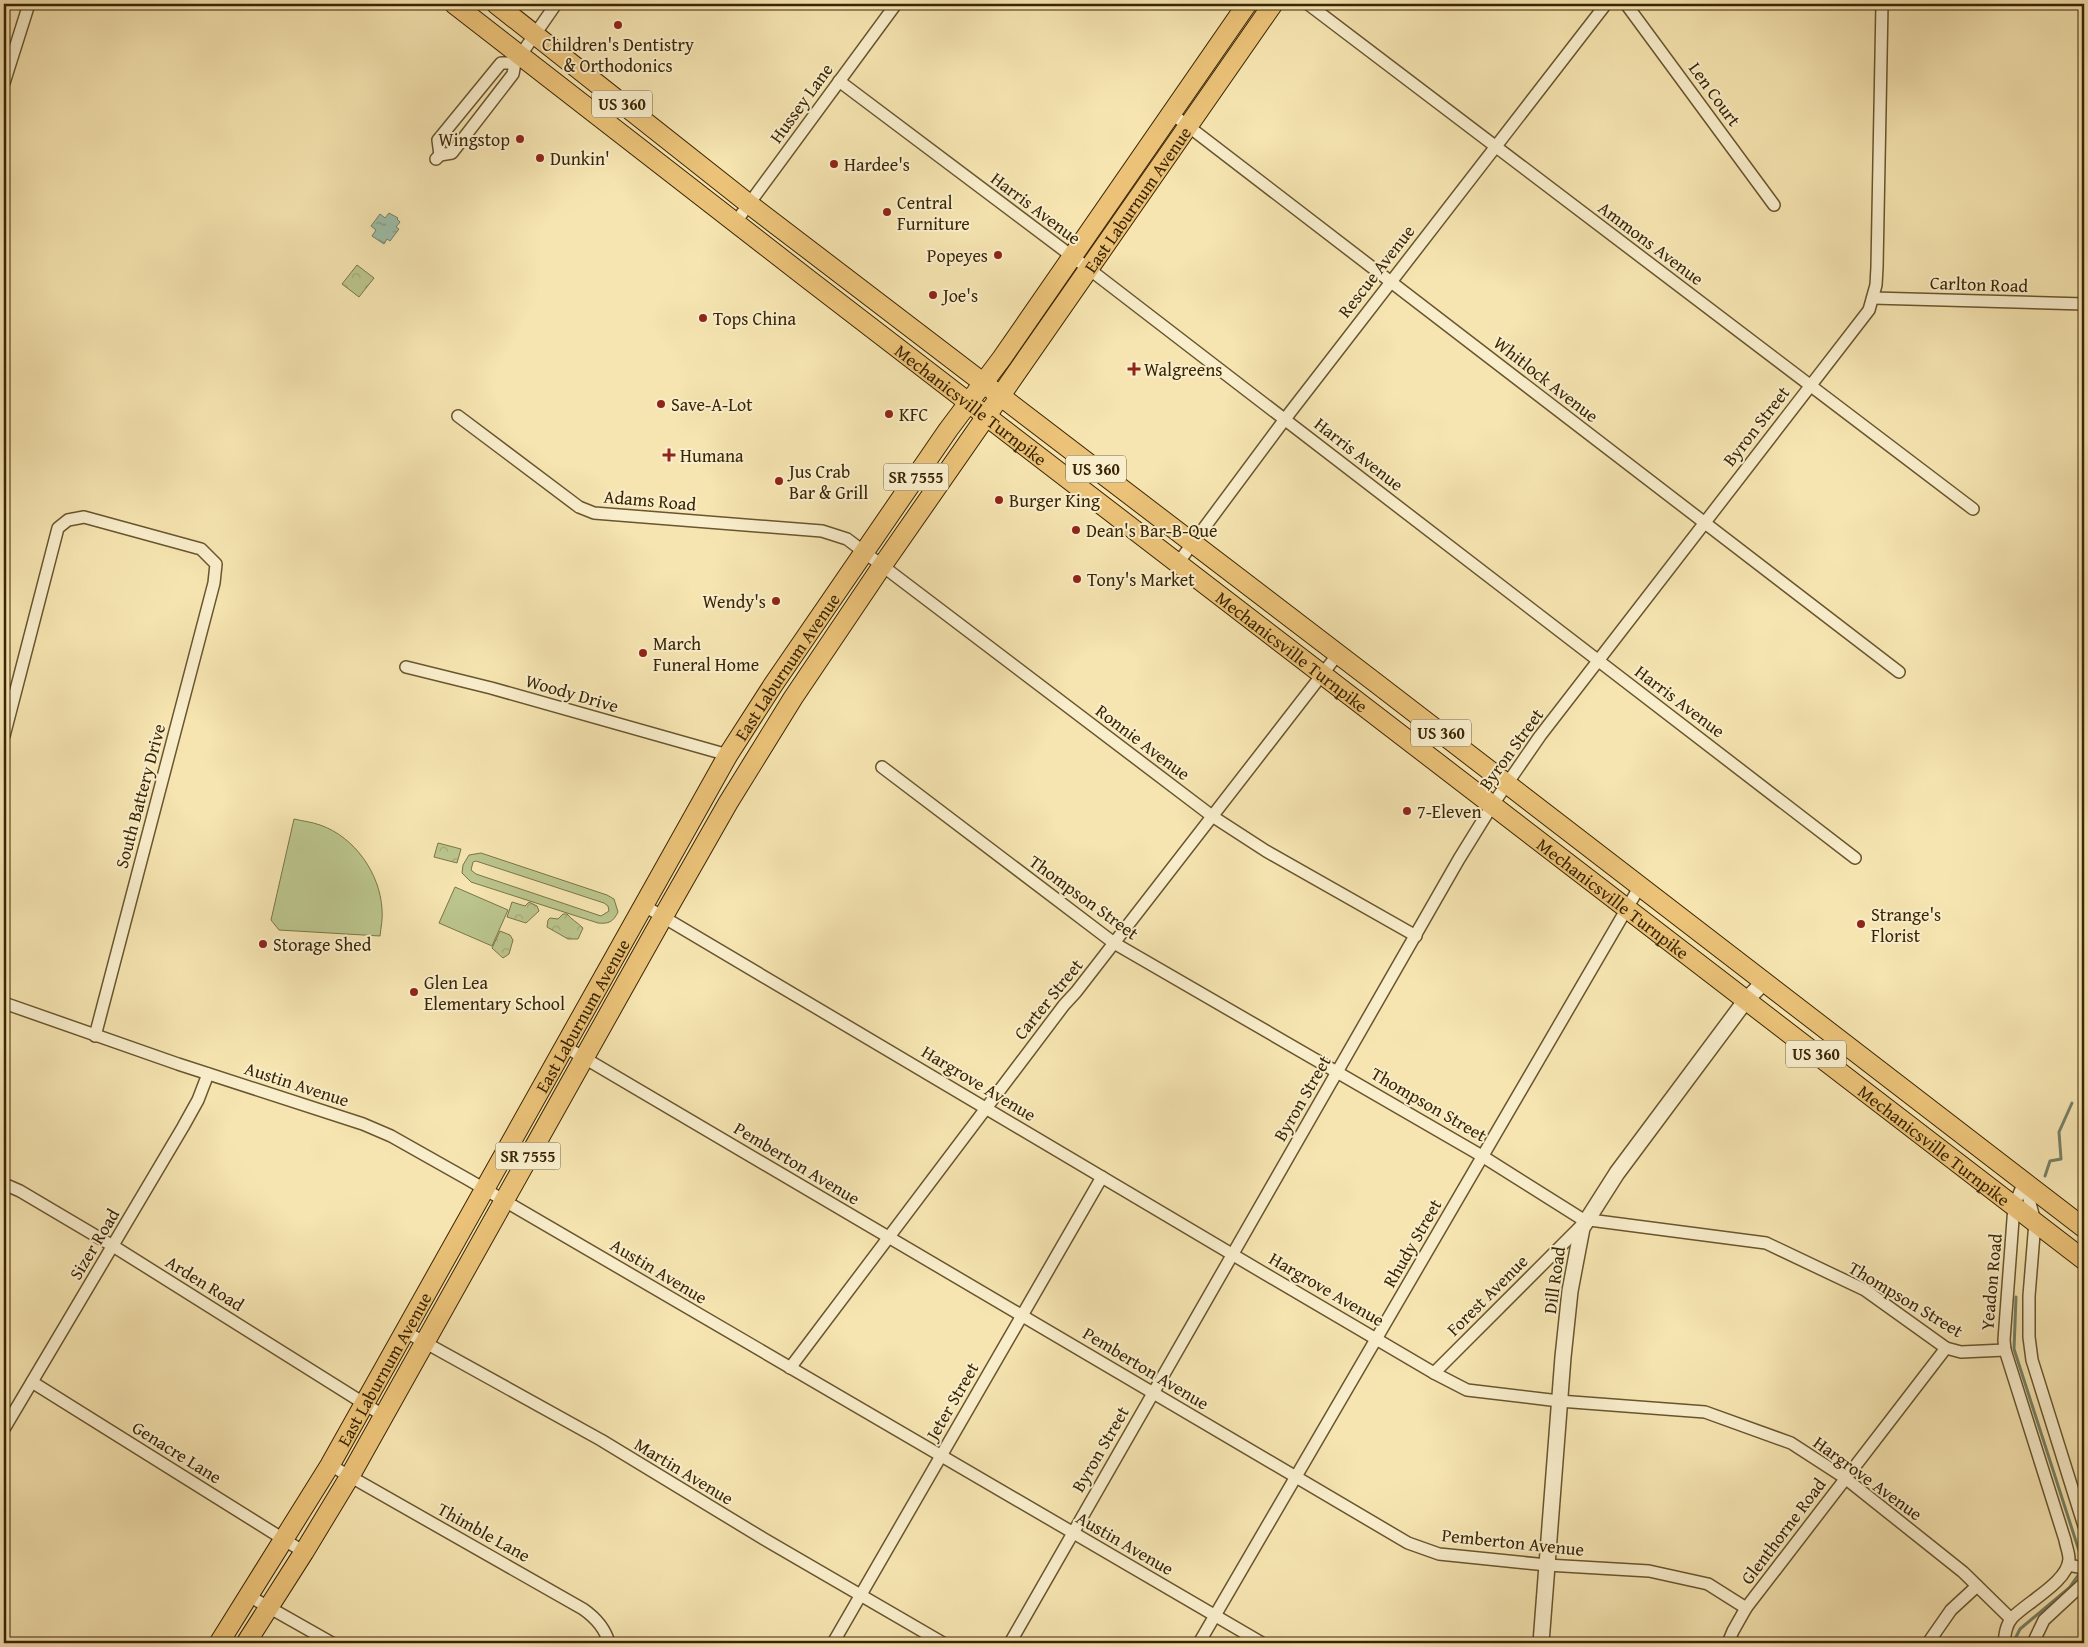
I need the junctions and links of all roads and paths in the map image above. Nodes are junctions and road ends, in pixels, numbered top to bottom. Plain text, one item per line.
1 (28, 4) edge
2 (454, 4) edge
3 (496, 4) edge
4 (556, 4) edge
5 (896, 4) edge
6 (1247, 4) edge
7 (1273, 4) edge
8 (1308, 4) edge
9 (1606, 4) edge
10 (1626, 4) edge
11 (1882, 4) edge
12 (534, 35) junction
13 (517, 59) junction
14 (839, 81) junction
15 (4, 82) edge
16 (1171, 113) junction
17 (1189, 126) junction
18 (1496, 145) junction
19 (749, 204) junction
20 (1774, 205) dead end
21 (736, 223) junction
22 (1072, 256) junction
23 (1089, 269) junction
24 (1391, 281) junction
25 (1873, 298) junction
26 (2084, 304) edge
27 (983, 383) junction
28 (1810, 386) junction
29 (1000, 396) junction
30 (968, 402) junction
31 (458, 416) dead end
32 (986, 416) junction
33 (1285, 420) junction
34 (1973, 509) dead end
35 (1704, 522) junction
36 (1193, 543) junction
37 (864, 552) junction
38 (1178, 563) junction
39 (882, 566) junction
40 (1338, 654) junction
41 (1599, 661) junction
42 (406, 667) dead end
43 (1899, 672) dead end
44 (1322, 674) junction
45 (4, 736) edge
46 (728, 755) junction
47 (882, 767) dead end
48 (1507, 784) junction
49 (1493, 804) junction
50 (1212, 816) junction
51 (1855, 858) dead end
52 (1640, 886) junction
53 (643, 905) junction
54 (1626, 908) junction
55 (663, 917) junction
56 (1416, 936) junction
57 (1114, 943) junction
58 (1764, 982) junction
59 (1746, 1000) junction
60 (4, 1003) edge
61 (95, 1036) junction
62 (564, 1046) junction
63 (584, 1057) junction
64 (1338, 1072) junction
65 (208, 1074) junction
66 (987, 1108) junction
67 (1482, 1156) junction
68 (1102, 1177) junction
69 (2024, 1182) junction
70 (4, 1184) edge
71 (485, 1189) junction
72 (504, 1200) junction
73 (2014, 1206) junction
74 (1586, 1220) junction
75 (2035, 1222) junction
76 (2084, 1228) edge
77 (889, 1237) junction
78 (113, 1246) junction
79 (1232, 1254) junction
80 (2084, 1260) edge
81 (1022, 1315) junction
82 (406, 1332) junction
83 (1376, 1338) junction
84 (426, 1343) junction
85 (1946, 1348) junction
86 (2005, 1350) junction
87 (790, 1368) junction
88 (1434, 1373) junction
89 (32, 1382) junction
90 (1153, 1392) junction
91 (1559, 1401) junction
92 (365, 1404) junction
93 (384, 1416) junction
94 (4, 1429) edge
95 (942, 1454) junction
96 (330, 1465) junction
97 (350, 1476) junction
98 (1296, 1478) junction
99 (1845, 1478) junction
100 (2084, 1526) edge
101 (1073, 1532) junction
102 (285, 1540) junction
103 (304, 1552) junction
104 (1547, 1565) junction
105 (2068, 1565) junction
106 (2084, 1568) edge
107 (2084, 1583) edge
108 (1977, 1586) junction
109 (249, 1596) junction
110 (861, 1596) junction
111 (269, 1608) junction
112 (1746, 1608) junction
113 (1215, 1616) junction
114 (2011, 1618) junction
115 (219, 1643) edge
116 (246, 1643) edge
117 (332, 1643) edge
118 (608, 1643) edge
119 (833, 1643) edge
120 (943, 1643) edge
121 (1010, 1643) edge
122 (1199, 1643) edge
123 (1262, 1643) edge
124 (1541, 1643) edge
125 (1728, 1643) edge
126 (1928, 1643) edge
127 (2004, 1643) edge
128 (2032, 1643) edge

1 - 15 street
2 - 13 main road, Mechanicsville Turnpike / US 360
3 - 12 main road, Mechanicsville Turnpike / US 360
4 - 12 street
5 - 14 street, Hussey Lane
6 - 16 main road, East Laburnum Avenue
7 - 17 main road, East Laburnum Avenue
8 - 18 street, Ammons Avenue
9 - 18 street, Rescue Avenue
10 - 20 street, Len Court
11 - 25 street, Byron Street
12 - 13 street
12 - 19 main road, Mechanicsville Turnpike / US 360
13 - 13 street
13 - 21 main road, Mechanicsville Turnpike / US 360
14 - 19 street, Hussey Lane
14 - 22 street, Harris Avenue
16 - 17 street, Whitlock Avenue
16 - 22 main road, East Laburnum Avenue
17 - 23 main road, East Laburnum Avenue
17 - 24 street, Whitlock Avenue
18 - 24 street, Rescue Avenue
18 - 28 street, Ammons Avenue
19 - 21 street, Hussey Lane
19 - 27 main road, Mechanicsville Turnpike / US 360
21 - 30 main road, Mechanicsville Turnpike / US 360
22 - 23 street, Harris Avenue
22 - 27 main road, East Laburnum Avenue
23 - 29 main road, East Laburnum Avenue
23 - 33 street, Harris Avenue
24 - 33 street, Rescue Avenue
24 - 35 street, Whitlock Avenue
25 - 26 street, Carlton Road
25 - 28 street, Byron Street
27 - 29 main road, Mechanicsville Turnpike / US 360
27 - 30 main road, East Laburnum Avenue
28 - 34 street, Ammons Avenue
28 - 35 street, Byron Street
29 - 32 main road, East Laburnum Avenue
29 - 36 main road, Mechanicsville Turnpike / US 360
30 - 32 main road, Mechanicsville Turnpike / US 360
30 - 37 main road, East Laburnum Avenue / SR 7555
31 - 37 street, Adams Road
32 - 38 main road, Mechanicsville Turnpike / US 360
32 - 39 main road, East Laburnum Avenue / SR 7555
33 - 36 street, Rescue Avenue
33 - 41 street, Harris Avenue
35 - 41 street, Byron Street
35 - 43 street, Whitlock Avenue
36 - 38 street, Rescue Avenue
36 - 40 main road, Mechanicsville Turnpike / US 360
37 - 39 street, Ronnie Avenue
37 - 46 main road, East Laburnum Avenue / SR 7555
38 - 44 main road, Mechanicsville Turnpike / US 360
39 - 50 street, Ronnie Avenue
39 - 55 main road, East Laburnum Avenue / SR 7555
40 - 44 street, Carter Street
40 - 48 main road, Mechanicsville Turnpike / US 360
41 - 48 street, Byron Street
41 - 51 street, Harris Avenue
42 - 46 street, Woody Drive
44 - 49 main road, Mechanicsville Turnpike / US 360
44 - 50 street, Carter Street
45 - 61 street, South Battery Drive
46 - 53 main road, East Laburnum Avenue / SR 7555
47 - 57 street, Thompson Street
48 - 49 street, Byron Street
48 - 52 main road, Mechanicsville Turnpike / US 360
49 - 54 main road, Mechanicsville Turnpike / US 360
49 - 56 street, Byron Street
50 - 56 street, Ronnie Avenue
50 - 57 street, Carter Street
52 - 54 street, Rhudy Street
52 - 58 main road, Mechanicsville Turnpike / US 360
53 - 55 street, Hargrove Avenue
53 - 62 main road, East Laburnum Avenue / SR 7555
54 - 59 main road, Mechanicsville Turnpike / US 360
54 - 67 street, Rhudy Street
55 - 63 main road, East Laburnum Avenue / SR 7555
55 - 66 street, Hargrove Avenue
56 - 64 street, Byron Street
57 - 64 street, Thompson Street
57 - 66 street, Carter Street
58 - 59 street, Dill Road
58 - 69 main road, Mechanicsville Turnpike / US 360
59 - 73 main road, Mechanicsville Turnpike / US 360
59 - 74 street, Dill Road
60 - 61 street, Austin Avenue
61 - 65 street, Austin Avenue
62 - 63 street, Pemberton Avenue
62 - 71 main road, East Laburnum Avenue / SR 7555
63 - 72 main road, East Laburnum Avenue / SR 7555
63 - 77 street, Pemberton Avenue
64 - 67 street, Thompson Street
64 - 79 street, Byron Street
65 - 71 street, Austin Avenue
65 - 78 street, Sizer Road
66 - 68 street, Hargrove Avenue
66 - 77 street, Carter Street
67 - 74 street, Thompson Street
67 - 83 street, Rhudy Street
68 - 79 street, Hargrove Avenue
68 - 81 street, Jeter Street
69 - 73 street, Yeadon Road
69 - 75 street
69 - 76 main road, Mechanicsville Turnpike / US 360
70 - 78 street, Arden Road
71 - 72 street, Austin Avenue
71 - 82 main road, East Laburnum Avenue / SR 7555
72 - 84 main road, East Laburnum Avenue / SR 7555
72 - 87 street, Austin Avenue
73 - 75 main road, Mechanicsville Turnpike / US 360
73 - 86 street, Yeadon Road
74 - 85 street, Thompson Street
74 - 88 street, Forest Avenue
74 - 91 street, Dill Road
75 - 80 main road, Mechanicsville Turnpike / US 360
75 - 100 street
77 - 81 street, Pemberton Avenue
77 - 87 street, Carter Street
78 - 89 street, Sizer Road
78 - 92 street, Arden Road
79 - 83 street, Hargrove Avenue
79 - 90 street, Byron Street
81 - 90 street, Pemberton Avenue
81 - 95 street, Jeter Street
82 - 84 street, Martin Avenue
82 - 92 main road, East Laburnum Avenue / SR 7555
83 - 88 street, Hargrove Avenue
83 - 98 street, Rhudy Street
84 - 93 main road, East Laburnum Avenue / SR 7555
84 - 110 street, Martin Avenue
85 - 86 street, Thompson Street
85 - 99 street, Glenthorne Road
86 - 105 street, Yeadon Road
87 - 95 street, Austin Avenue
88 - 91 street, Hargrove Avenue
89 - 94 street, Sizer Road
89 - 102 street, Genacre Lane
90 - 98 street, Pemberton Avenue
90 - 101 street, Byron Street
91 - 99 street, Hargrove Avenue
91 - 104 street, Dill Road
92 - 93 street, Arden Road
92 - 96 main road, East Laburnum Avenue / SR 7555
93 - 97 main road, East Laburnum Avenue / SR 7555
95 - 101 street, Austin Avenue
95 - 110 street, Jeter Street
96 - 97 street, Thimble Lane
96 - 102 main road, East Laburnum Avenue / SR 7555
97 - 103 main road, East Laburnum Avenue / SR 7555
97 - 118 street, Thimble Lane
98 - 104 street, Pemberton Avenue
98 - 113 street, Rhudy Street
99 - 108 street, Hargrove Avenue
99 - 112 street, Glenthorne Road
101 - 113 street, Austin Avenue
101 - 121 street, Byron Street
102 - 103 street, Genacre Lane
102 - 109 main road, East Laburnum Avenue / SR 7555
103 - 111 main road, East Laburnum Avenue / SR 7555
104 - 112 street, Pemberton Avenue
104 - 124 street, Dill Road
105 - 106 street
105 - 114 street
107 - 128 street
108 - 114 street, Hargrove Avenue
108 - 126 street
109 - 111 street
109 - 115 main road, East Laburnum Avenue / SR 7555
110 - 119 street, Jeter Street
110 - 120 street, Martin Avenue
111 - 116 main road, East Laburnum Avenue / SR 7555
111 - 117 street
112 - 125 street, Glenthorne Road
113 - 122 street, Rhudy Street
113 - 123 street, Austin Avenue
114 - 127 street

